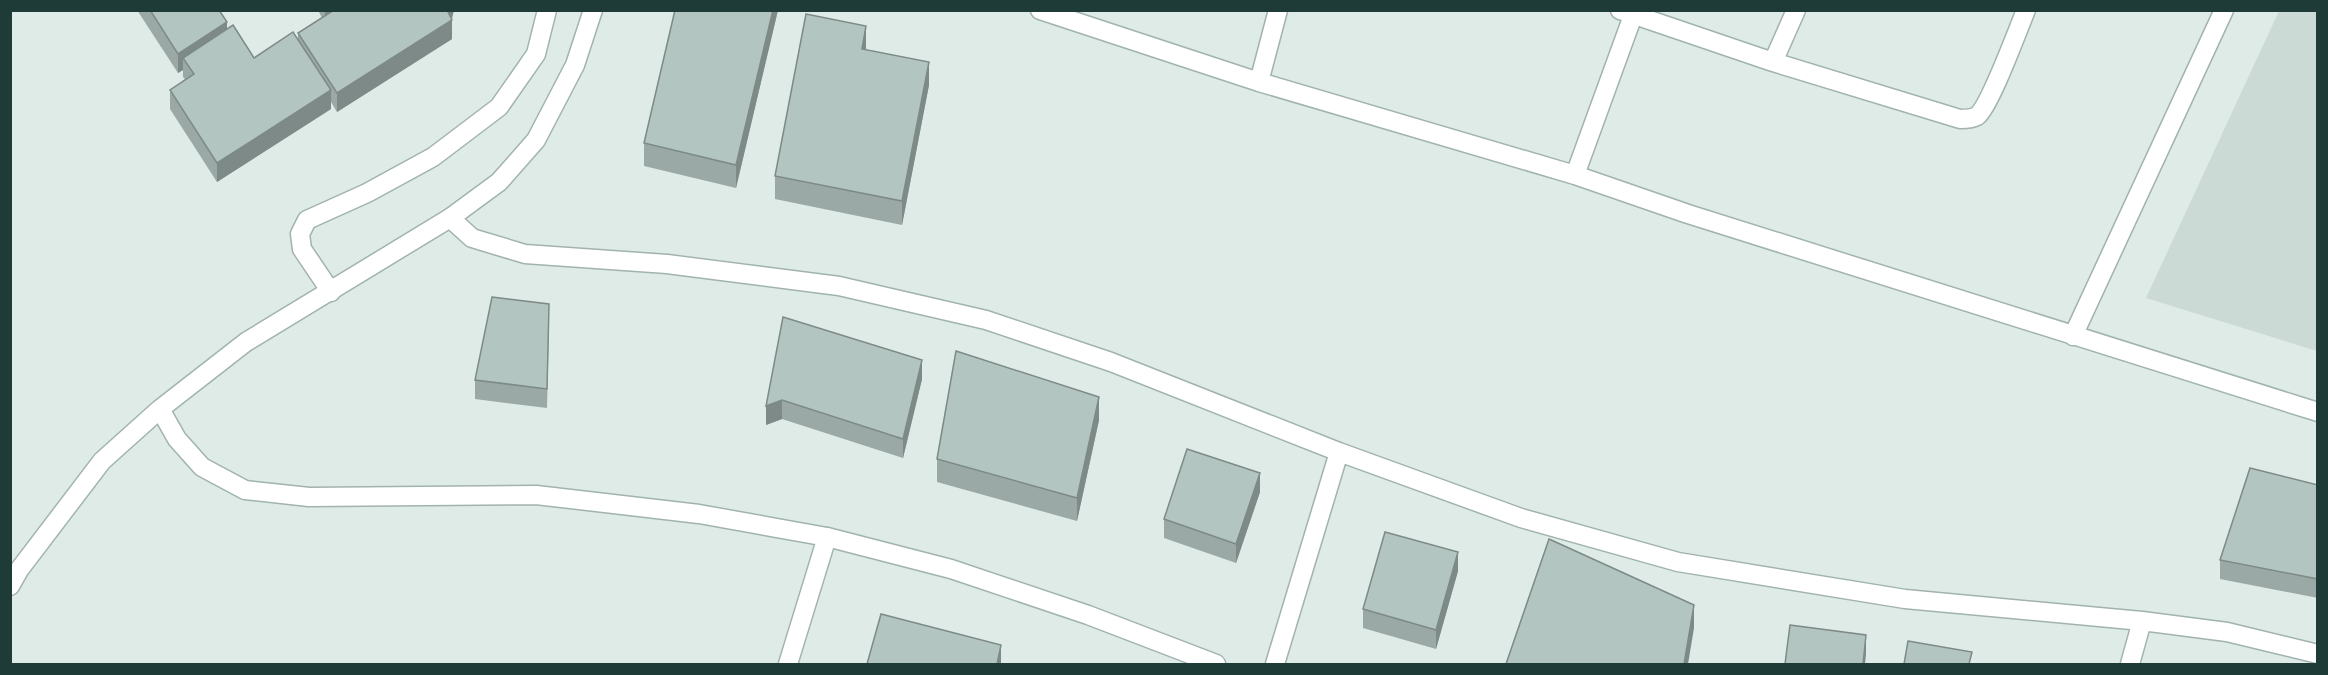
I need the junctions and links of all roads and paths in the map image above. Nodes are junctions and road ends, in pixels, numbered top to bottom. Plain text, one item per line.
1 (548, 10) edge
2 (593, 10) edge
3 (1040, 10) edge
4 (1278, 10) edge
5 (1796, 10) edge
6 (2026, 10) edge
7 (2224, 10) edge
8 (1629, 12) edge
9 (1773, 62) junction
10 (1258, 82) junction
11 (1575, 176) junction
12 (450, 218) junction
13 (330, 292) junction
14 (2073, 336) junction
15 (160, 409) junction
16 (2318, 412) edge
17 (1339, 452) junction
18 (827, 537) junction
19 (10, 586) edge
20 (2142, 621) junction
21 (2318, 654) edge
22 (788, 664) edge
23 (1216, 664) edge
24 (1275, 664) edge
25 (2130, 664) edge

1 - 13 street
2 - 12 street
3 - 10 street
4 - 10 street
5 - 9 street
6 - 9 street
7 - 14 street
8 - 9 street
8 - 11 street
10 - 11 street
11 - 14 street
12 - 13 street
12 - 17 street
13 - 15 street
14 - 16 street
15 - 18 street
15 - 19 street
17 - 20 street
17 - 24 street
18 - 22 street
18 - 23 street
20 - 21 street
20 - 25 street

